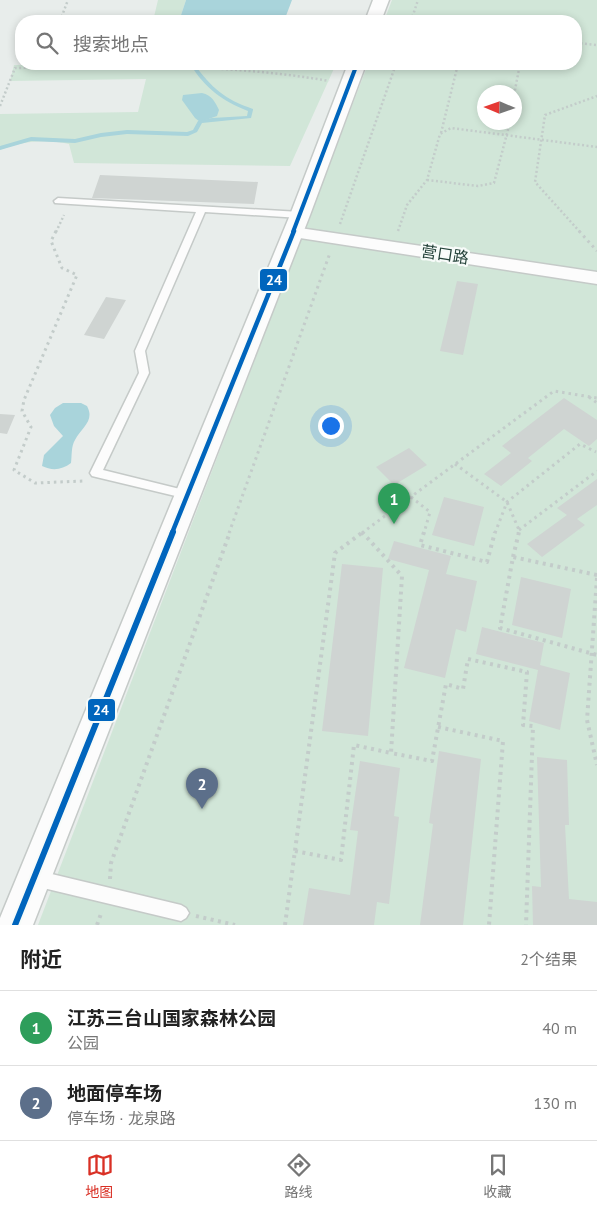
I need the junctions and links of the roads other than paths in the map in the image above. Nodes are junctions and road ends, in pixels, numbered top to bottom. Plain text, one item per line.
1 (381, 0) edge
2 (375, 15) edge
3 (353, 74) edge
4 (58, 202) dead end
5 (201, 210) dead end
6 (296, 223) junction
7 (597, 278) edge
8 (188, 495) junction
9 (33, 878) junction
10 (181, 912) road end
11 (15, 925) edge

1 - 2 street
3 - 6 street
4 - 6 lane
5 - 8 lane
6 - 7 street, 营口路
6 - 8 street
8 - 9 street
9 - 10 lane
9 - 11 street

